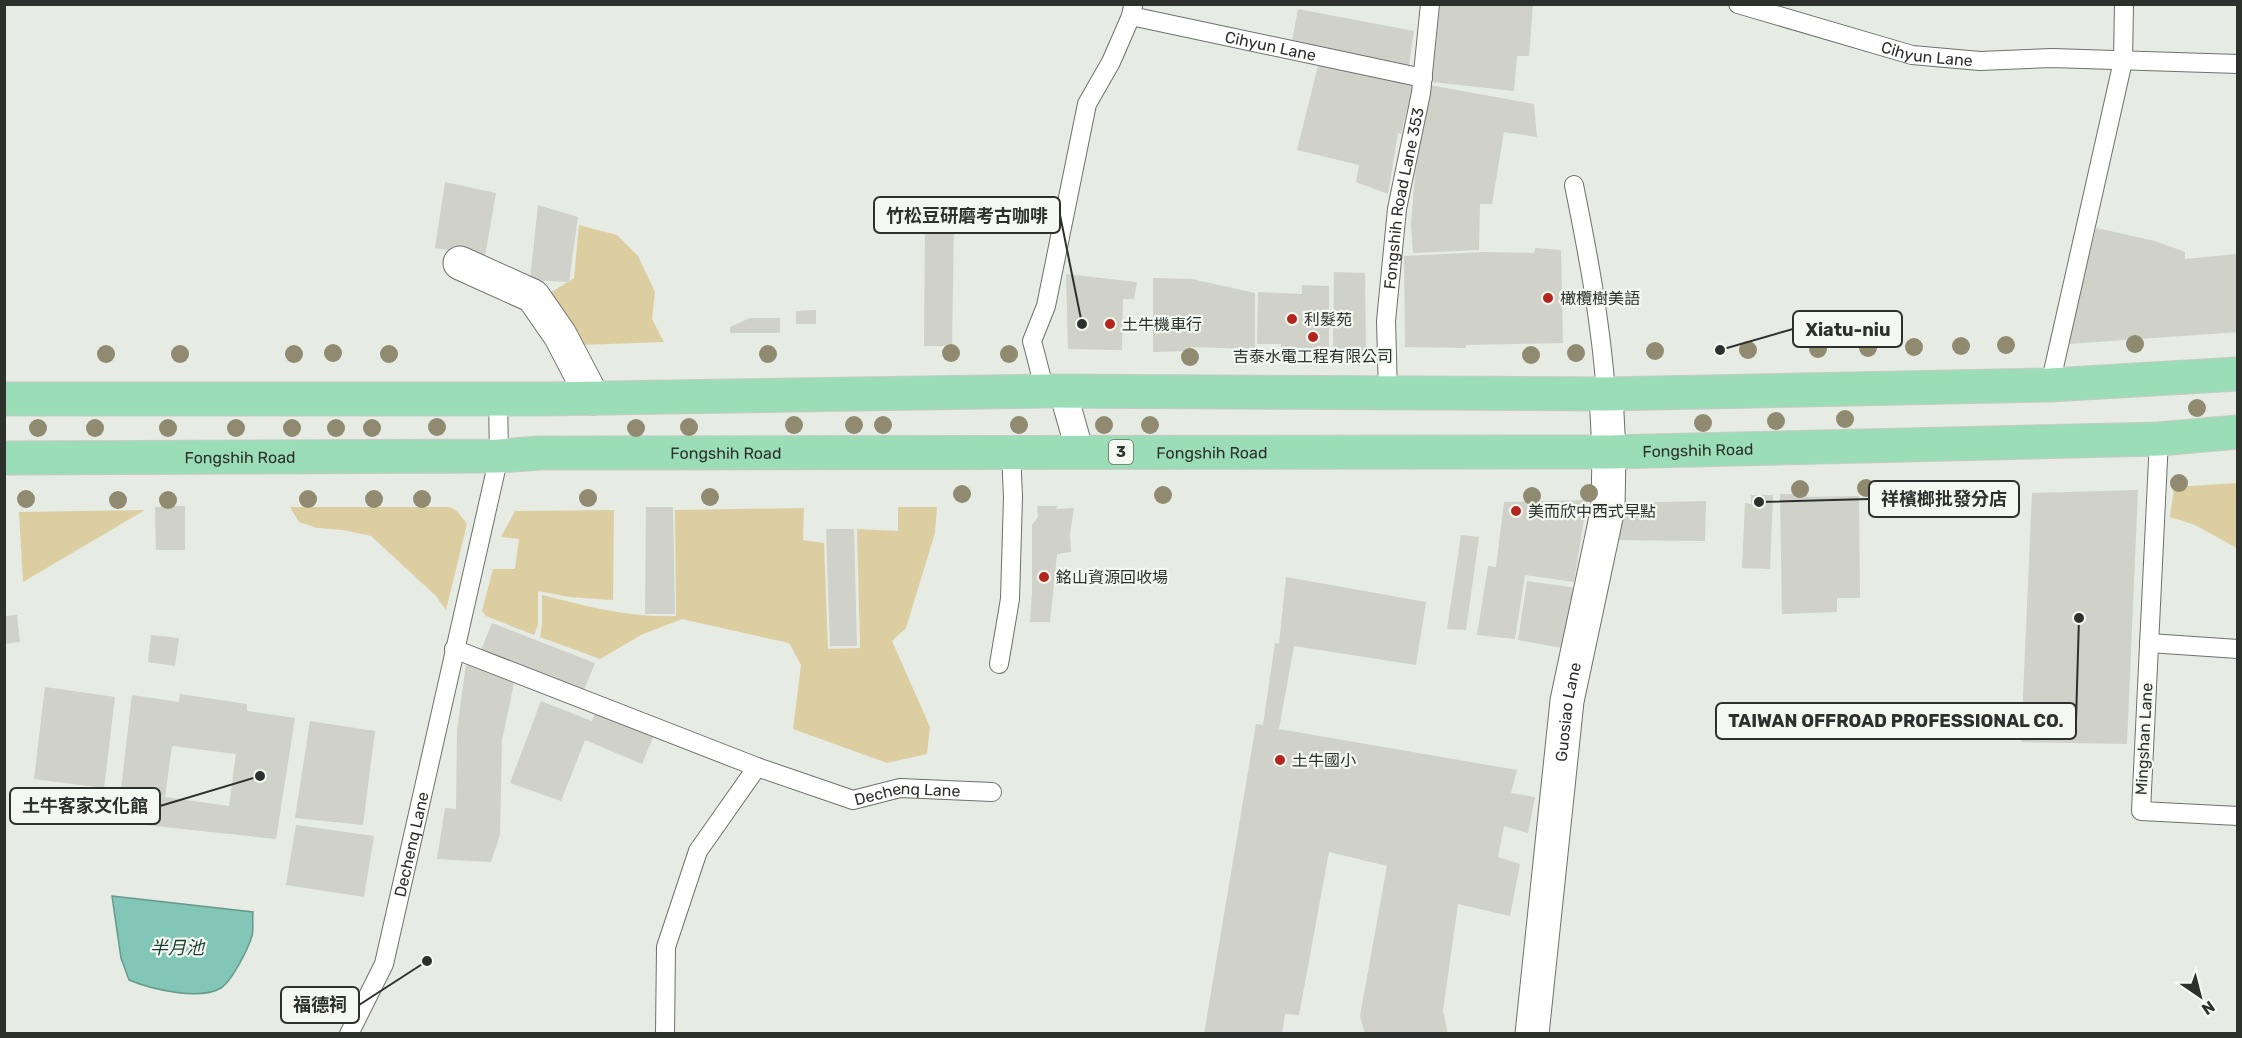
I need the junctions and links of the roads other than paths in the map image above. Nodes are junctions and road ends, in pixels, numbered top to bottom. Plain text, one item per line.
1 (1430, 4) edge
2 (1738, 4) edge
3 (2124, 4) edge
4 (1132, 10) edge
5 (2123, 61) junction
6 (2238, 64) edge
7 (1423, 78) junction
8 (1574, 185) dead end
9 (460, 263) dead end
10 (2238, 374) edge
11 (2050, 385) junction
12 (1054, 391) junction
13 (1388, 393) junction
14 (1606, 394) junction
15 (498, 398) junction
16 (593, 398) junction
17 (4, 399) edge
18 (2238, 432) edge
19 (2159, 439) junction
20 (1011, 452) junction
21 (1080, 452) junction
22 (1609, 452) junction
23 (499, 456) junction
24 (4, 458) edge
25 (2149, 643) junction
26 (454, 649) junction
27 (2238, 649) edge
28 (999, 664) dead end
29 (757, 767) junction
30 (992, 792) dead end
31 (2238, 816) edge
32 (349, 1034) edge
33 (665, 1034) edge
34 (1532, 1034) edge

1 - 7 lane, Fongshih Road Lane 353
2 - 5 lane, Cihyun Lane
3 - 5 lane
4 - 7 lane, Cihyun Lane
4 - 12 lane
5 - 6 lane, Cihyun Lane
5 - 11 lane
7 - 13 lane, Fongshih Road Lane 353
8 - 14 lane
9 - 16 street
10 - 11 main road
11 - 14 main road
12 - 13 main road
12 - 16 main road
12 - 21 street
13 - 14 main road
14 - 22 street, Guosiao Lane
15 - 16 main road
15 - 17 main road
15 - 23 lane, Dechenq Lane
18 - 19 main road, Fongshih Road / 3
19 - 22 main road, Fongshih Road / 3
19 - 25 lane, Mingshan Lane
20 - 21 main road, Fongshih Road / 3
20 - 23 main road, Fongshih Road / 3
20 - 28 lane
21 - 22 main road, Fongshih Road / 3
22 - 34 street, Guosiao Lane
23 - 24 main road, Fongshih Road / 3
23 - 26 lane, Dechenq Lane
25 - 27 lane
25 - 31 lane, Mingshan Lane
26 - 29 lane, Dechenq Lane
26 - 32 lane, Dechenq Lane
29 - 30 lane, Dechenq Lane
29 - 33 lane

